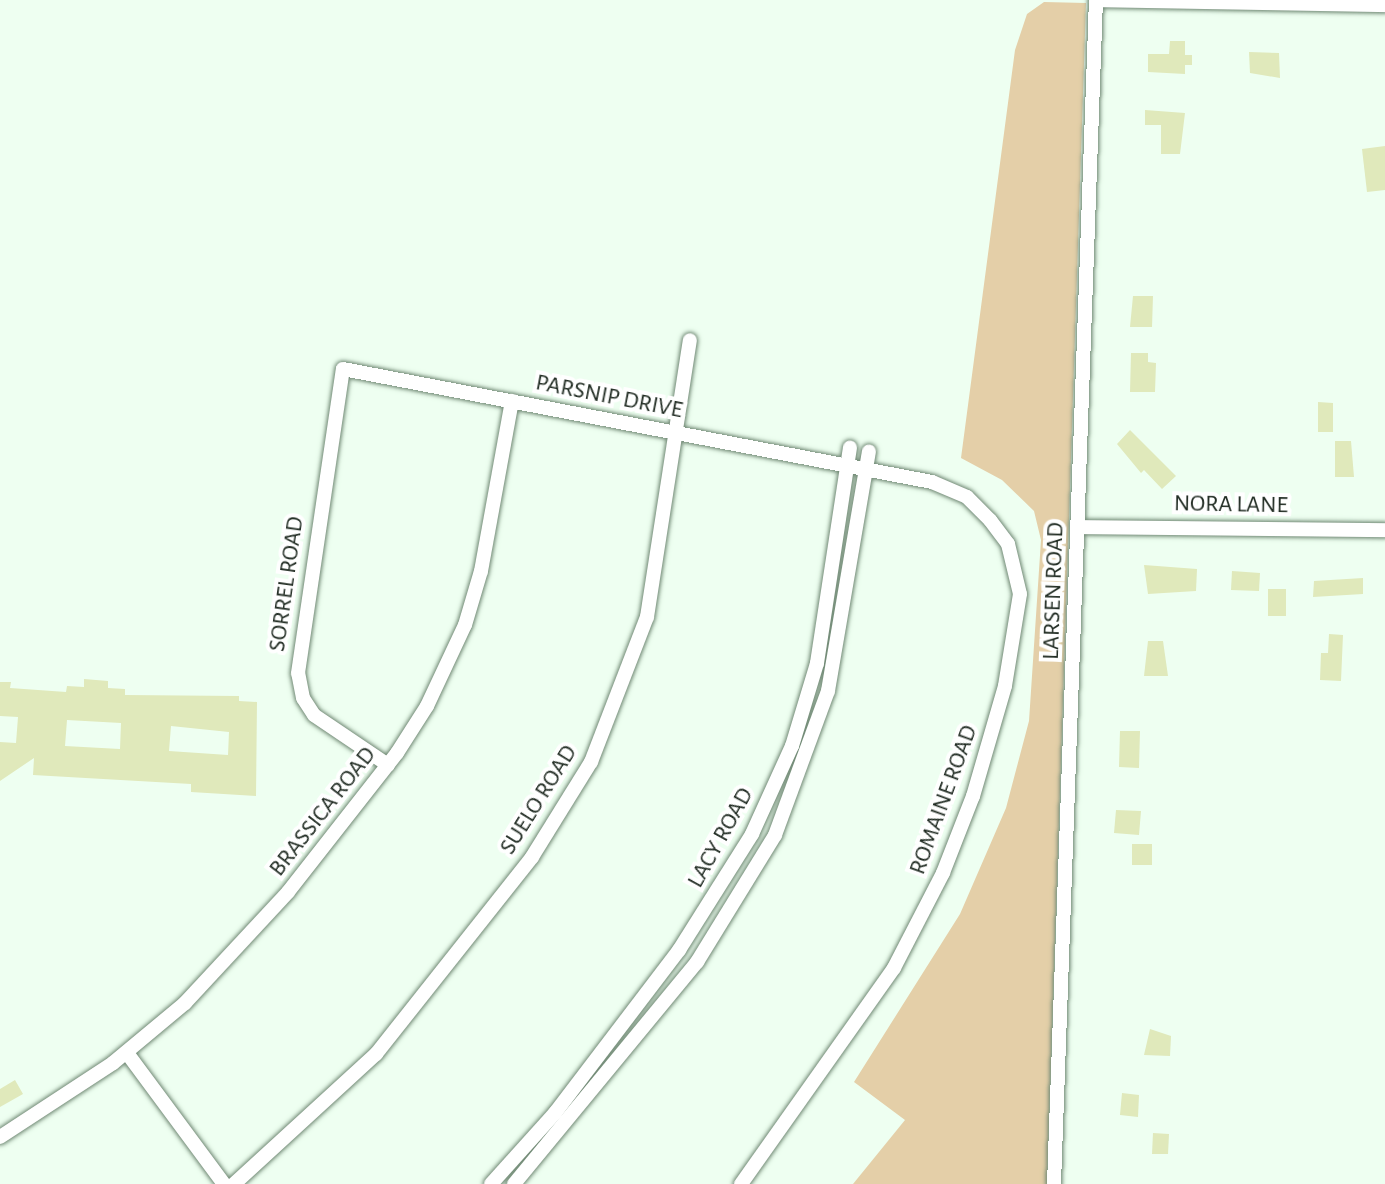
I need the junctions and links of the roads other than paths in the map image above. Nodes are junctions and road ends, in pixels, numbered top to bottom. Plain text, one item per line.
1 (1096, 0) edge
2 (1385, 5) edge
3 (690, 340) dead end
4 (343, 369) joint
5 (512, 401) junction
6 (676, 433) junction
7 (850, 448) dead end
8 (869, 451) dead end
9 (847, 467) junction
10 (866, 470) junction
11 (1077, 527) junction
12 (1385, 530) edge
13 (388, 765) junction
14 (127, 1053) junction
15 (0, 1137) edge
16 (224, 1184) edge
17 (234, 1184) edge
18 (491, 1184) edge
19 (514, 1184) edge
20 (741, 1184) edge
21 (1054, 1184) edge

1 - 2 street
1 - 11 street, LARSEN ROAD
3 - 6 street, SUELO ROAD
4 - 5 street, PARSNIP DRIVE
4 - 13 street, SORREL ROAD
5 - 6 street, PARSNIP DRIVE
5 - 13 street, BRASSICA ROAD
6 - 9 street, PARSNIP DRIVE
6 - 17 street, SUELO ROAD
7 - 9 street, LACY ROAD
8 - 10 street, LACY ROAD
9 - 10 street, PARSNIP DRIVE
9 - 18 street, LACY ROAD
10 - 19 street, LACY ROAD
10 - 20 street, ROMAINE ROAD
11 - 12 street, NORA LANE
11 - 21 street, LARSEN ROAD
13 - 14 street, BRASSICA ROAD
14 - 15 street, BRASSICA ROAD
14 - 16 street

